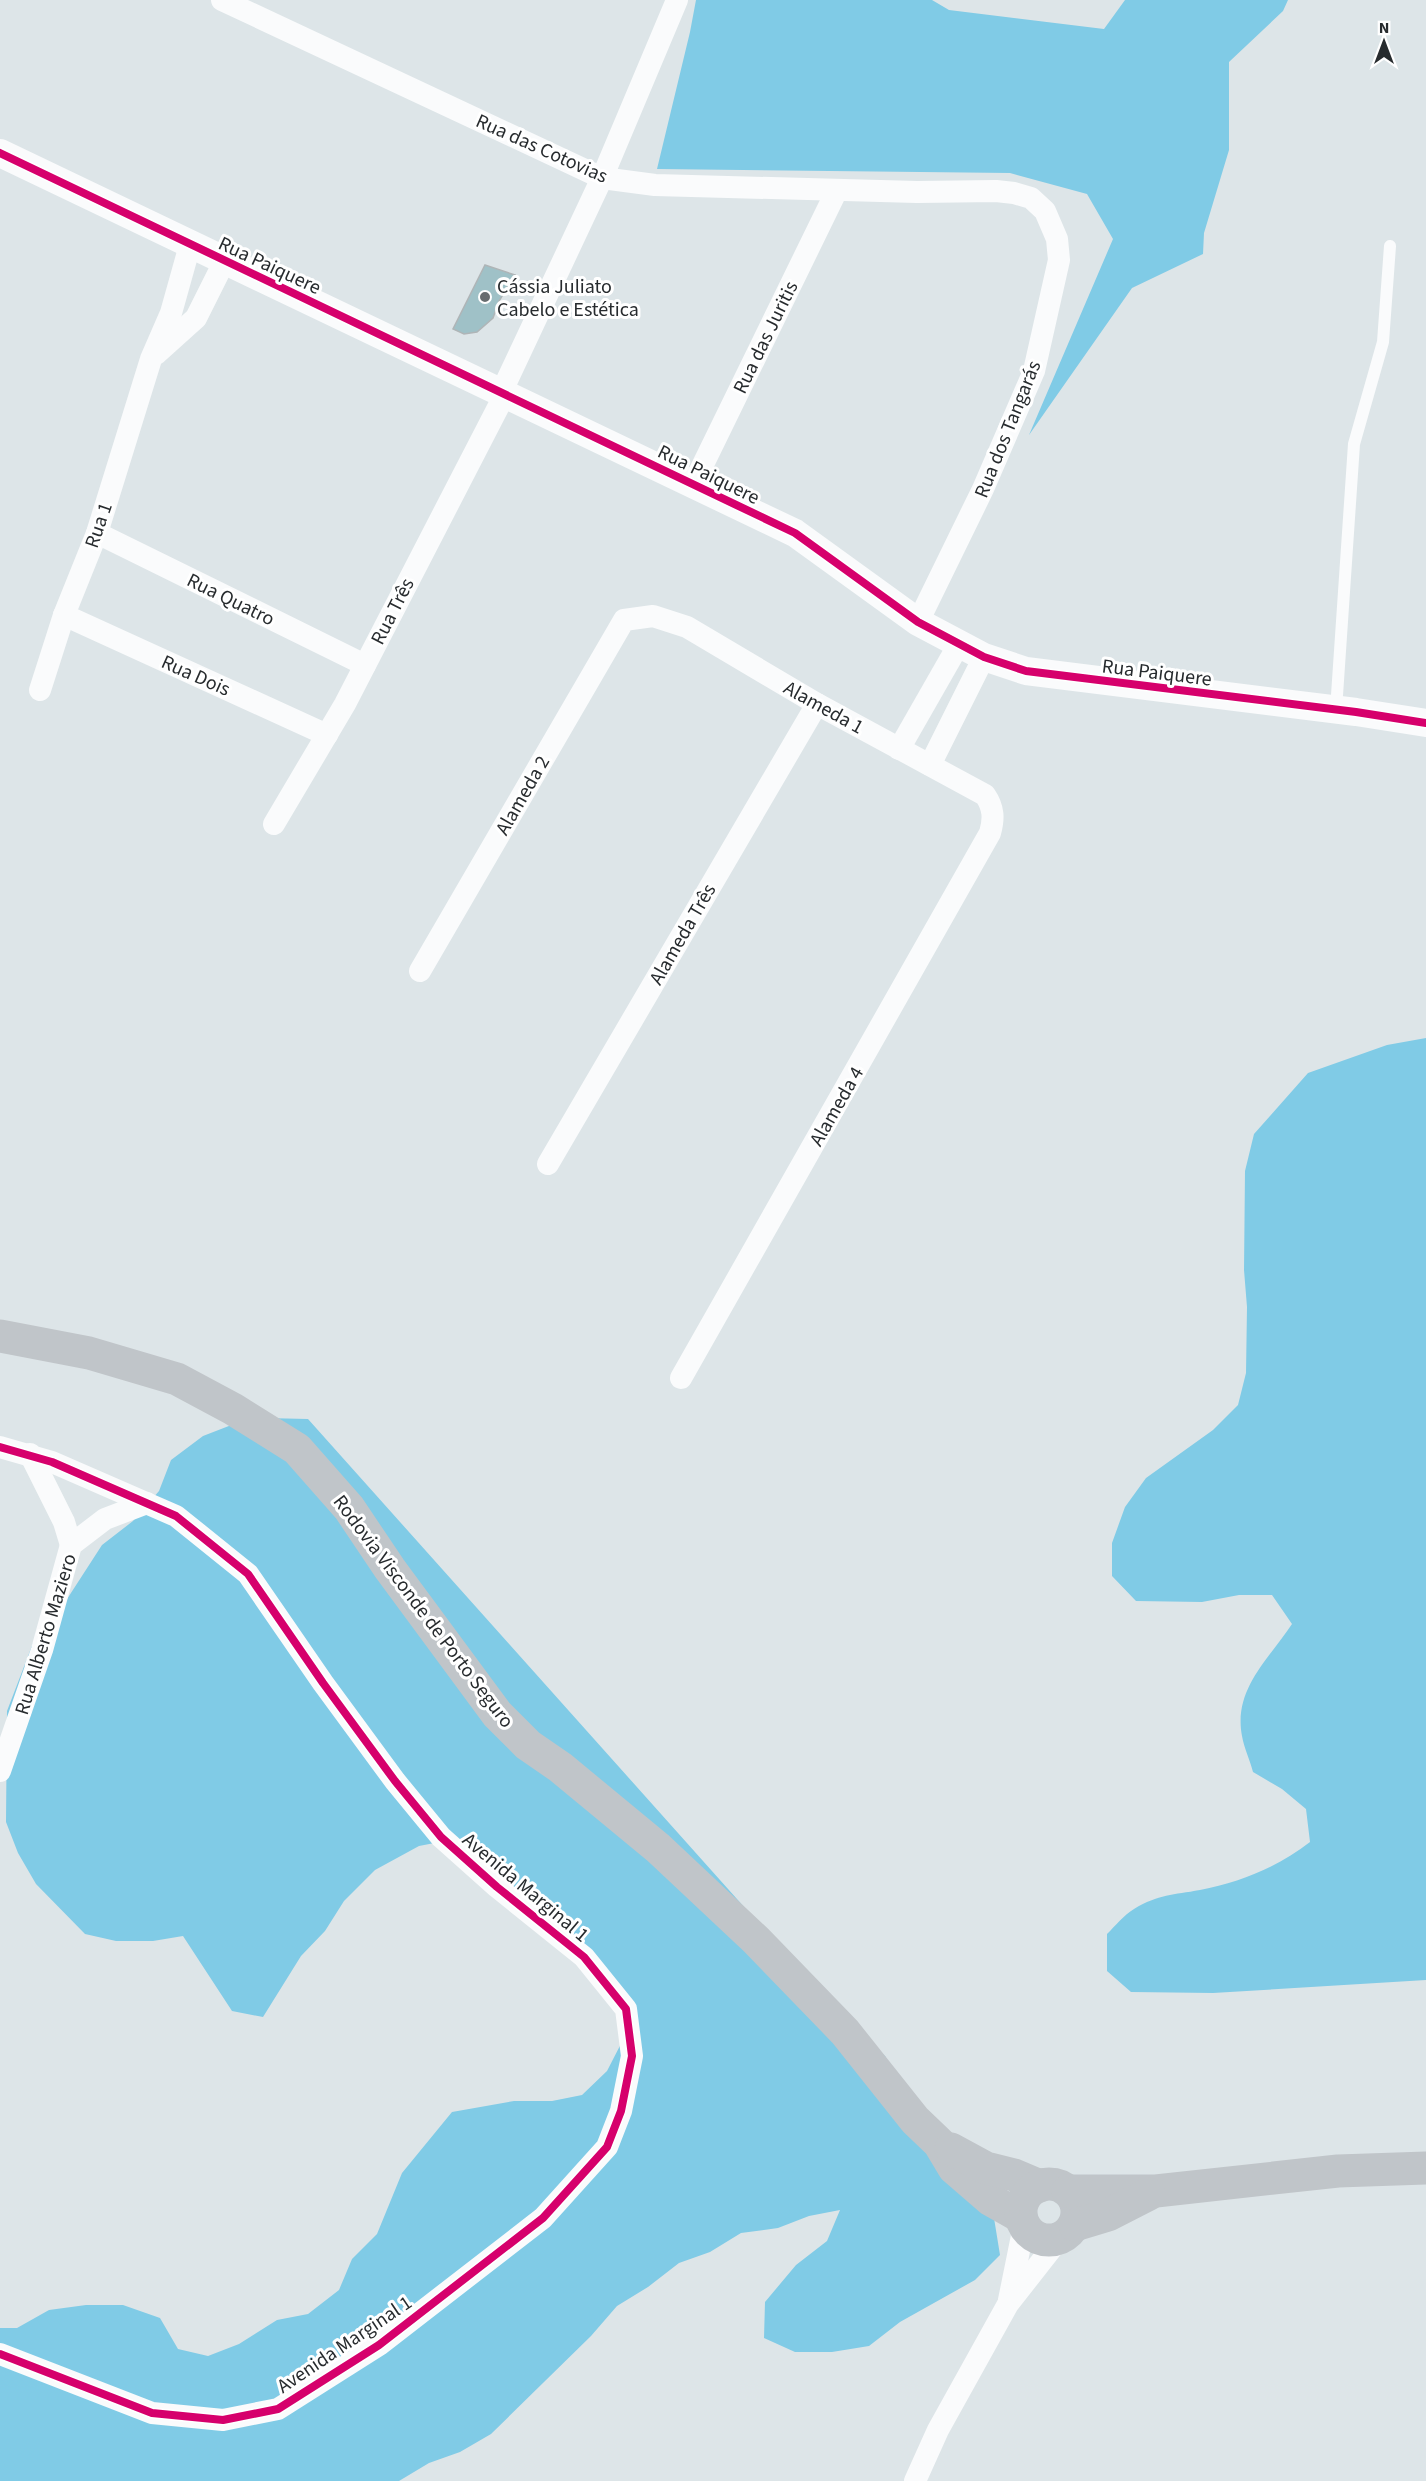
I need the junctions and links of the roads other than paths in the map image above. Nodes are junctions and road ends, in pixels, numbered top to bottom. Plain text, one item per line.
1 (222, 0) edge
2 (677, 0) edge
3 (0, 153) edge
4 (602, 178) junction
5 (837, 190) junction
6 (1031, 198) joint
7 (190, 245) junction
8 (1390, 246) dead end
9 (224, 262) junction
10 (151, 359) junction
11 (503, 393) junction
12 (693, 484) junction
13 (97, 533) junction
14 (64, 615) junction
15 (624, 620) joint
16 (918, 622) junction
17 (960, 644) junction
18 (984, 657) junction
19 (365, 665) junction
20 (40, 690) dead end
21 (817, 704) junction
22 (1336, 710) junction
23 (1426, 723) edge
24 (327, 735) junction
25 (899, 749) junction
26 (930, 765) junction
27 (274, 824) dead end
28 (990, 833) joint
29 (420, 971) dead end
30 (548, 1164) dead end
31 (0, 1336) edge
32 (681, 1378) dead end
33 (0, 1447) edge
34 (30, 1454) junction
35 (147, 1503) junction
36 (71, 1545) junction
37 (0, 1771) edge
38 (939, 2143) junction
39 (1426, 2168) edge
40 (1054, 2188) junction
41 (1156, 2191) junction
42 (1023, 2221) junction
43 (1067, 2232) junction
44 (1008, 2304) junction
45 (0, 2355) edge
46 (915, 2481) edge

1 - 4 street, Rua das Cotovias
2 - 4 street, Rua Três
3 - 7 street, Rua Paiquere
4 - 5 street, Rua das Cotovias
4 - 11 street, Rua Três
5 - 6 street, Rua das Cotovias
5 - 12 street, Rua das Juritis
6 - 16 street, Rua dos Tangarás
7 - 9 street, Rua Paiquere
7 - 10 street, Rua 1
8 - 22 lane
9 - 10 street
9 - 11 street, Rua Paiquere
10 - 13 street, Rua 1
11 - 12 street, Rua Paiquere
11 - 19 street, Rua Três
12 - 16 street, Rua Paiquere
13 - 14 street, Rua 1
13 - 19 street, Rua Quatro
14 - 20 street, Rua 1
14 - 24 street, Rua Dois
15 - 21 street, Alameda 1
15 - 29 street, Alameda 2
16 - 17 street, Rua Paiquere
17 - 18 street, Rua Paiquere
17 - 25 street
18 - 22 street, Rua Paiquere
18 - 26 street
19 - 24 street, Rua Três
21 - 25 street, Alameda 1
21 - 30 street, Alameda Três
22 - 23 street, Rua Paiquere
24 - 27 street, Rua Três
25 - 26 street, Alameda 1
26 - 28 street, Alameda 1
28 - 32 street, Alameda 4
31 - 38 main road, Rodovia Visconde de Porto Seguro
33 - 34 street, Avenida Marginal 1
34 - 35 street, Avenida Marginal 1
34 - 36 street
35 - 36 street, Rua Alberto Maziero
35 - 45 street, Avenida Marginal 1
36 - 37 street, Rua Alberto Maziero
38 - 40 main road, Rodovia Visconde de Porto Seguro
38 - 42 main road, Rodovia Visconde de Porto Seguro
39 - 41 main road, Rodovia Visconde de Porto Seguro
40 - 41 main road, Rodovia Visconde de Porto Seguro
40 - 42 main road
40 - 43 main road
41 - 43 main road, Rodovia Visconde de Porto Seguro
42 - 43 main road
42 - 44 street
43 - 44 street
44 - 46 street

